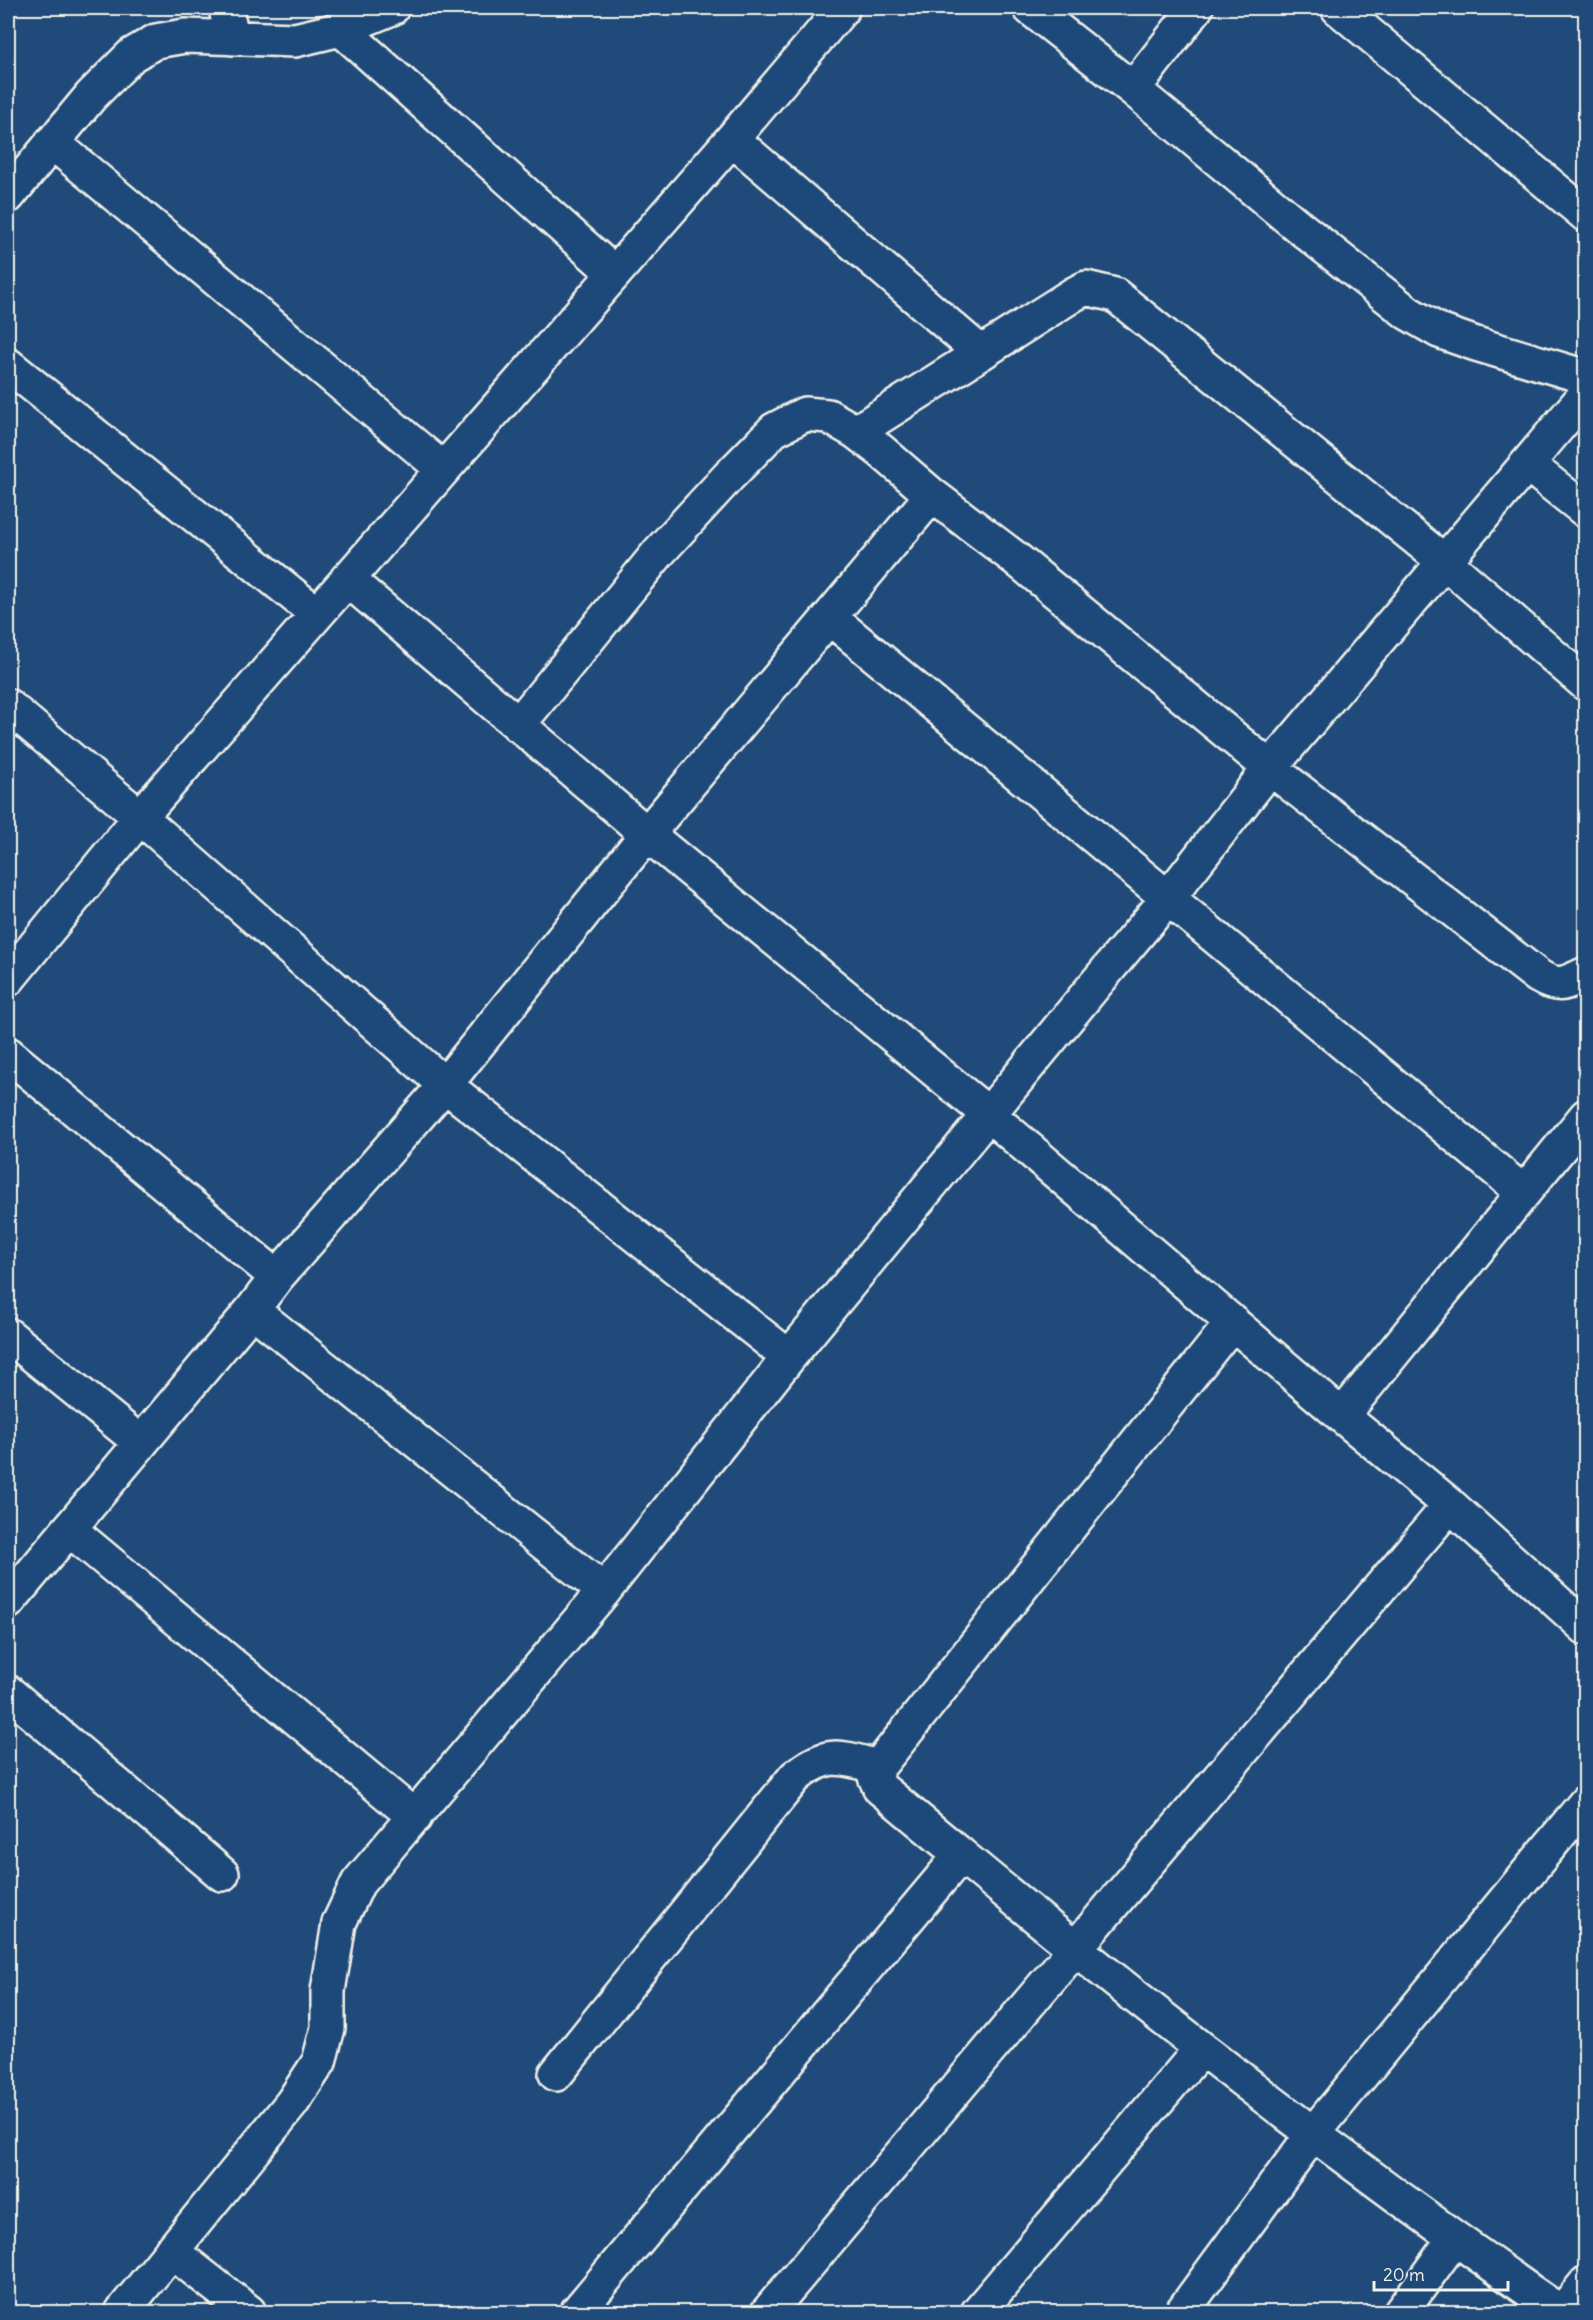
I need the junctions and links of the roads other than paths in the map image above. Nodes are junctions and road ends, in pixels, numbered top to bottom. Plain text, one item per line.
1 (392, 8) edge
2 (843, 8) edge
3 (1030, 8) edge
4 (1196, 8) edge
5 (1338, 8) edge
6 (229, 22) edge
7 (341, 29) junction
8 (1133, 89) junction
9 (732, 139) junction
10 (52, 142) junction
11 (8, 196) edge
12 (1586, 215) edge
13 (614, 273) junction
14 (981, 353) junction
15 (8, 365) edge
16 (1586, 377) edge
17 (1586, 394) edge
18 (856, 432) junction
19 (1527, 464) junction
20 (443, 470) junction
21 (932, 495) junction
22 (1586, 511) edge
23 (1445, 562) junction
24 (347, 579) junction
25 (317, 614) junction
26 (830, 618) junction
27 (1586, 684) edge
28 (8, 706) edge
29 (518, 725) junction
30 (1270, 768) junction
31 (140, 818) junction
32 (647, 834) junction
33 (1168, 898) junction
34 (1586, 974) edge
35 (8, 979) edge
36 (8, 1054) edge
37 (444, 1085) junction
38 (988, 1114) junction
39 (1586, 1116) edge
40 (1523, 1192) junction
41 (277, 1277) junction
42 (252, 1310) junction
43 (1233, 1323) junction
44 (8, 1335) edge
45 (789, 1357) junction
46 (1342, 1416) junction
47 (140, 1442) junction
48 (1450, 1505) junction
49 (69, 1529) junction
50 (604, 1591) junction
51 (8, 1602) edge
52 (1584, 1622) edge
53 (8, 1692) edge
54 (878, 1767) junction
55 (1586, 1802) edge
56 (415, 1817) junction
57 (961, 1855) junction
58 (222, 1874) dead end
59 (1075, 1949) junction
60 (1201, 2049) junction
61 (556, 2074) dead end
62 (1312, 2135) junction
63 (1454, 2240) junction
64 (171, 2251) junction
65 (1586, 2283) edge
66 (122, 2313) edge
67 (249, 2313) edge
68 (577, 2313) edge
69 (768, 2313) edge
70 (978, 2313) edge
71 (1182, 2313) edge
72 (1401, 2313) edge
73 (1561, 2313) edge

1 - 7 street
2 - 9 street
3 - 8 street
4 - 8 street
5 - 12 street
6 - 7 street
6 - 10 street
7 - 13 street
8 - 16 street
9 - 13 street
9 - 14 street
10 - 11 street
10 - 20 street
13 - 20 street
14 - 18 street
14 - 23 street
15 - 25 street
17 - 19 street
18 - 21 street
18 - 29 street
19 - 22 street
19 - 23 street
20 - 24 street
21 - 26 street
21 - 30 street
23 - 27 street
23 - 30 street
24 - 25 street
24 - 29 street
25 - 31 street
26 - 32 street
26 - 33 street
28 - 31 street
29 - 32 street
30 - 33 street
30 - 34 street
31 - 35 street
31 - 37 street
32 - 37 street
32 - 38 street
33 - 38 street
33 - 40 street
36 - 41 street
37 - 41 street
37 - 45 street
38 - 43 street
38 - 45 street
39 - 40 street
40 - 46 street
41 - 42 street
42 - 47 street
42 - 50 street
43 - 46 street
43 - 54 street
44 - 47 street
45 - 50 street
46 - 48 street
47 - 49 street
48 - 52 street
48 - 59 street
49 - 51 street
49 - 56 street
50 - 56 street
53 - 58 street
54 - 57 street
54 - 61 street
55 - 62 street
56 - 64 street
57 - 59 street
57 - 68 street
59 - 60 street
59 - 69 street
60 - 62 street
60 - 70 street
62 - 63 street
62 - 71 street
63 - 72 street
63 - 73 street
64 - 66 street
64 - 67 street
65 - 73 street

